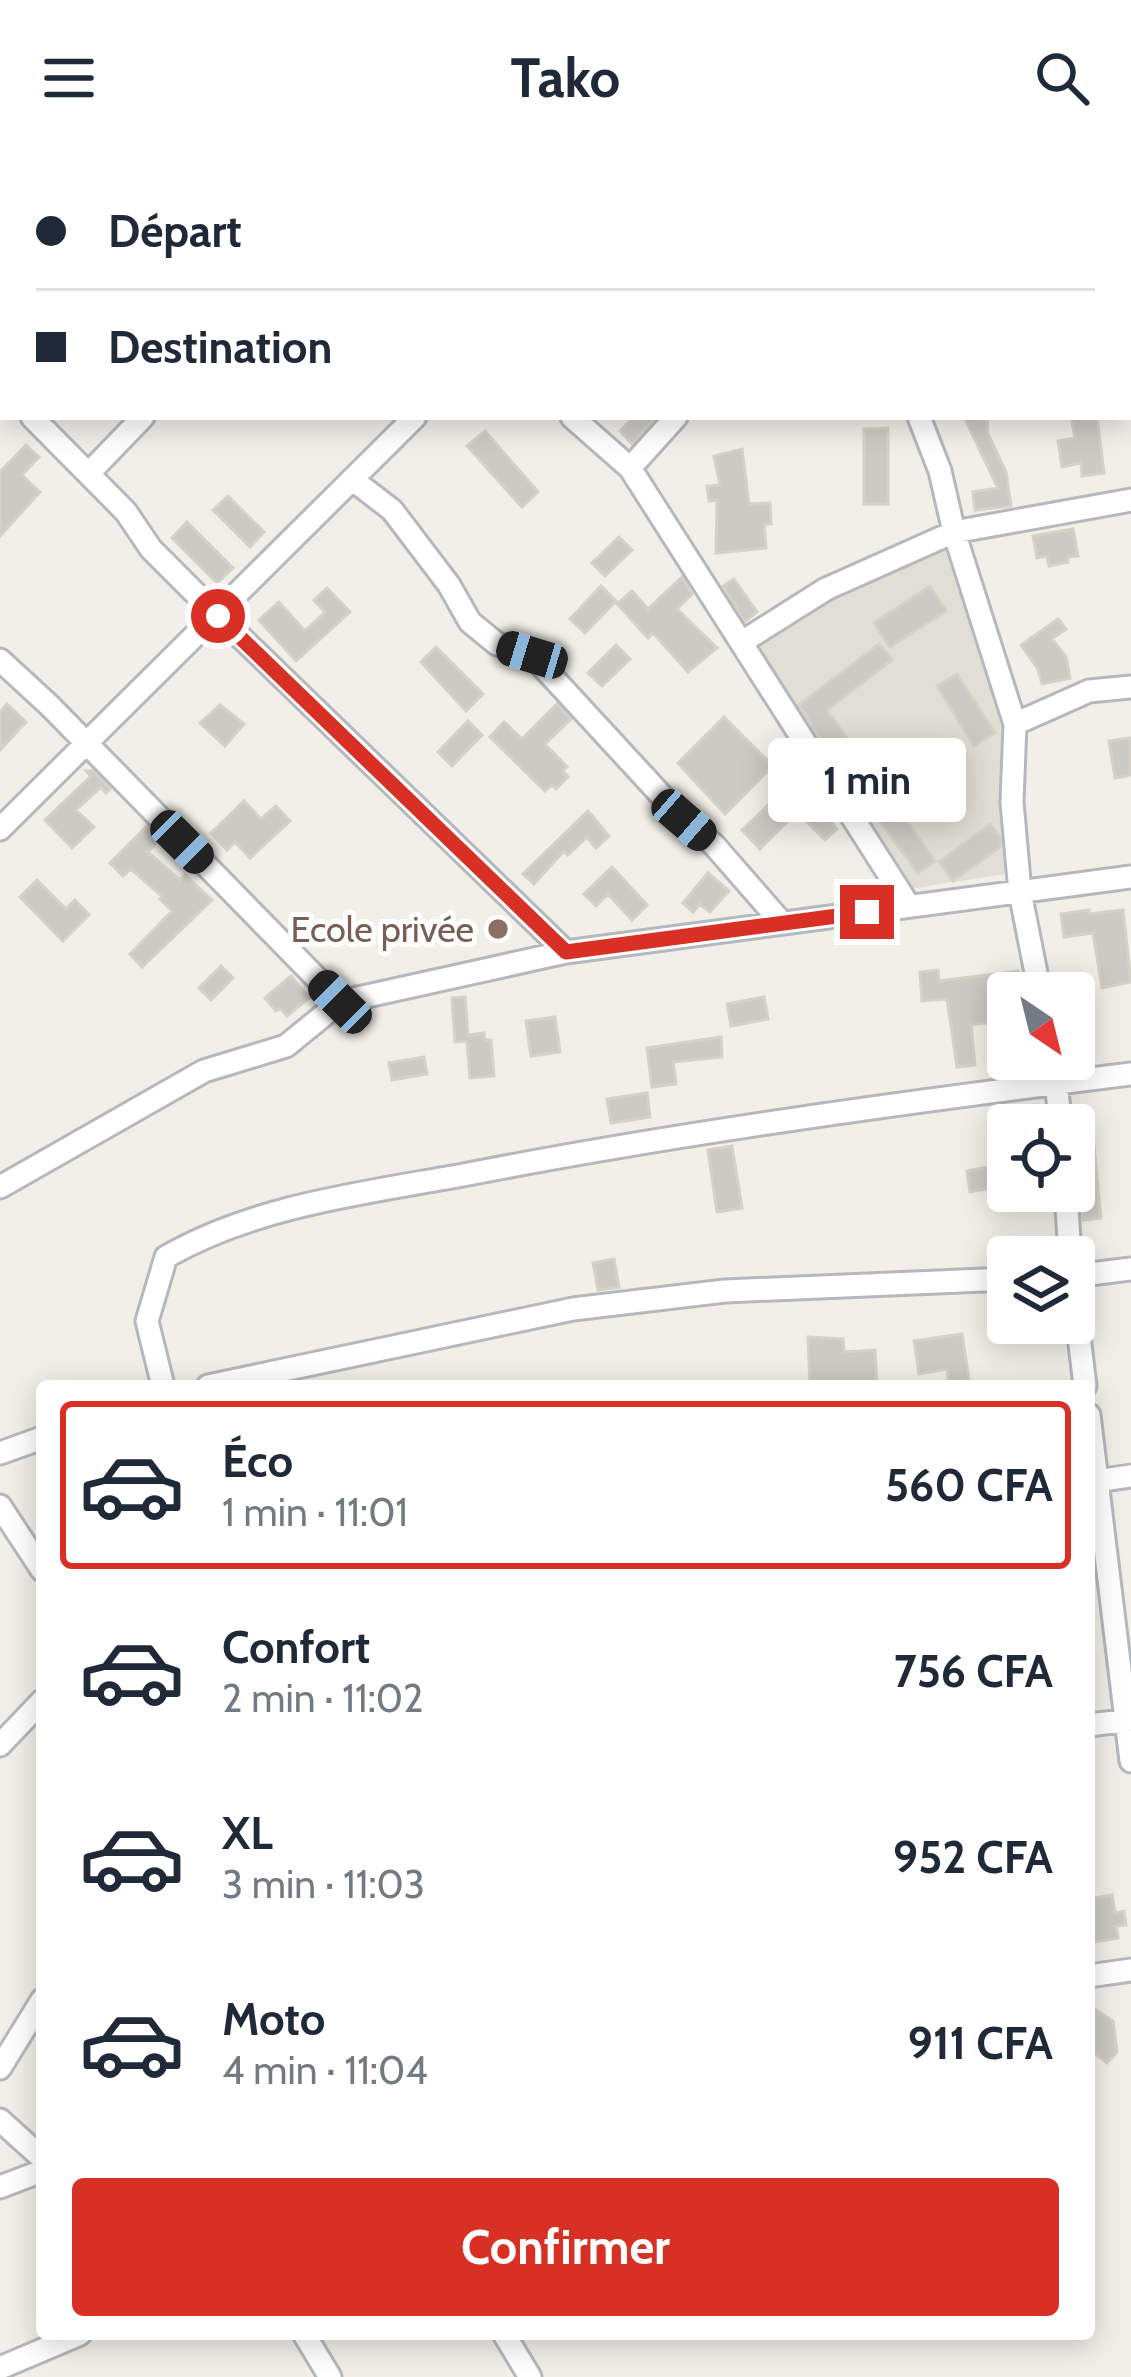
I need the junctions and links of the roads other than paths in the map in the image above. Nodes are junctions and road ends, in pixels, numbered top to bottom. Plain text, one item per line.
1 (35, 420) edge
2 (139, 420) edge
3 (412, 420) edge
4 (575, 420) edge
5 (673, 420) edge
6 (920, 420) edge
7 (630, 468) junction
8 (90, 472) junction
9 (353, 480) junction
10 (1131, 500) edge
11 (954, 532) junction
12 (218, 616) junction
13 (742, 642) junction
14 (0, 660) edge
15 (1131, 687) edge
16 (1015, 724) junction
17 (86, 745) junction
18 (0, 829) edge
19 (1131, 877) edge
20 (1020, 892) junction
21 (909, 906) junction
22 (782, 923) junction
23 (566, 952) junction
24 (1036, 972) edge
25 (340, 1002) junction
26 (1131, 1074) edge
27 (1057, 1080) edge
28 (1058, 1083) junction
29 (1060, 1104) edge
30 (0, 1186) edge
31 (1131, 1269) edge
32 (1095, 1273) edge
33 (987, 1280) edge
34 (1080, 1344) edge
35 (162, 1380) edge
36 (236, 1380) edge
37 (1084, 1380) edge
38 (36, 1440) edge
39 (0, 1453) edge
40 (1131, 1476) edge
41 (1095, 1482) edge
42 (1095, 1495) edge
43 (0, 1506) edge
44 (36, 1561) edge
45 (36, 1708) edge
46 (1129, 1721) edge
47 (1095, 1724) edge
48 (0, 1745) edge
49 (1131, 1761) edge
50 (1131, 1970) edge
51 (1095, 1975) edge
52 (36, 2010) edge
53 (0, 2068) edge
54 (0, 2120) edge
55 (36, 2153) edge
56 (36, 2173) edge
57 (0, 2187) edge
58 (66, 2340) edge
59 (308, 2340) edge
60 (506, 2340) edge
61 (0, 2368) edge
62 (527, 2376) edge
63 (330, 2377) edge

1 - 8 street
2 - 8 street
3 - 9 street
4 - 7 street
5 - 7 street
6 - 11 street
7 - 13 street
8 - 12 street
9 - 12 street
9 - 22 street
10 - 11 street
11 - 13 street
11 - 16 street
12 - 17 street
12 - 23 street
13 - 21 street
14 - 17 street
15 - 16 street
16 - 20 street
17 - 18 street
17 - 25 street
19 - 20 street
20 - 21 street
20 - 24 street
21 - 22 street
22 - 23 street
23 - 25 street
25 - 30 street
26 - 28 street
27 - 28 street
28 - 29 street
28 - 35 street
31 - 32 street
33 - 36 street
34 - 37 street
38 - 39 street
40 - 41 street
42 - 46 street
43 - 44 street
45 - 48 street
46 - 47 street
46 - 49 street
50 - 51 street
52 - 53 street
54 - 55 street
56 - 57 street
58 - 61 street
59 - 63 street
60 - 62 street

